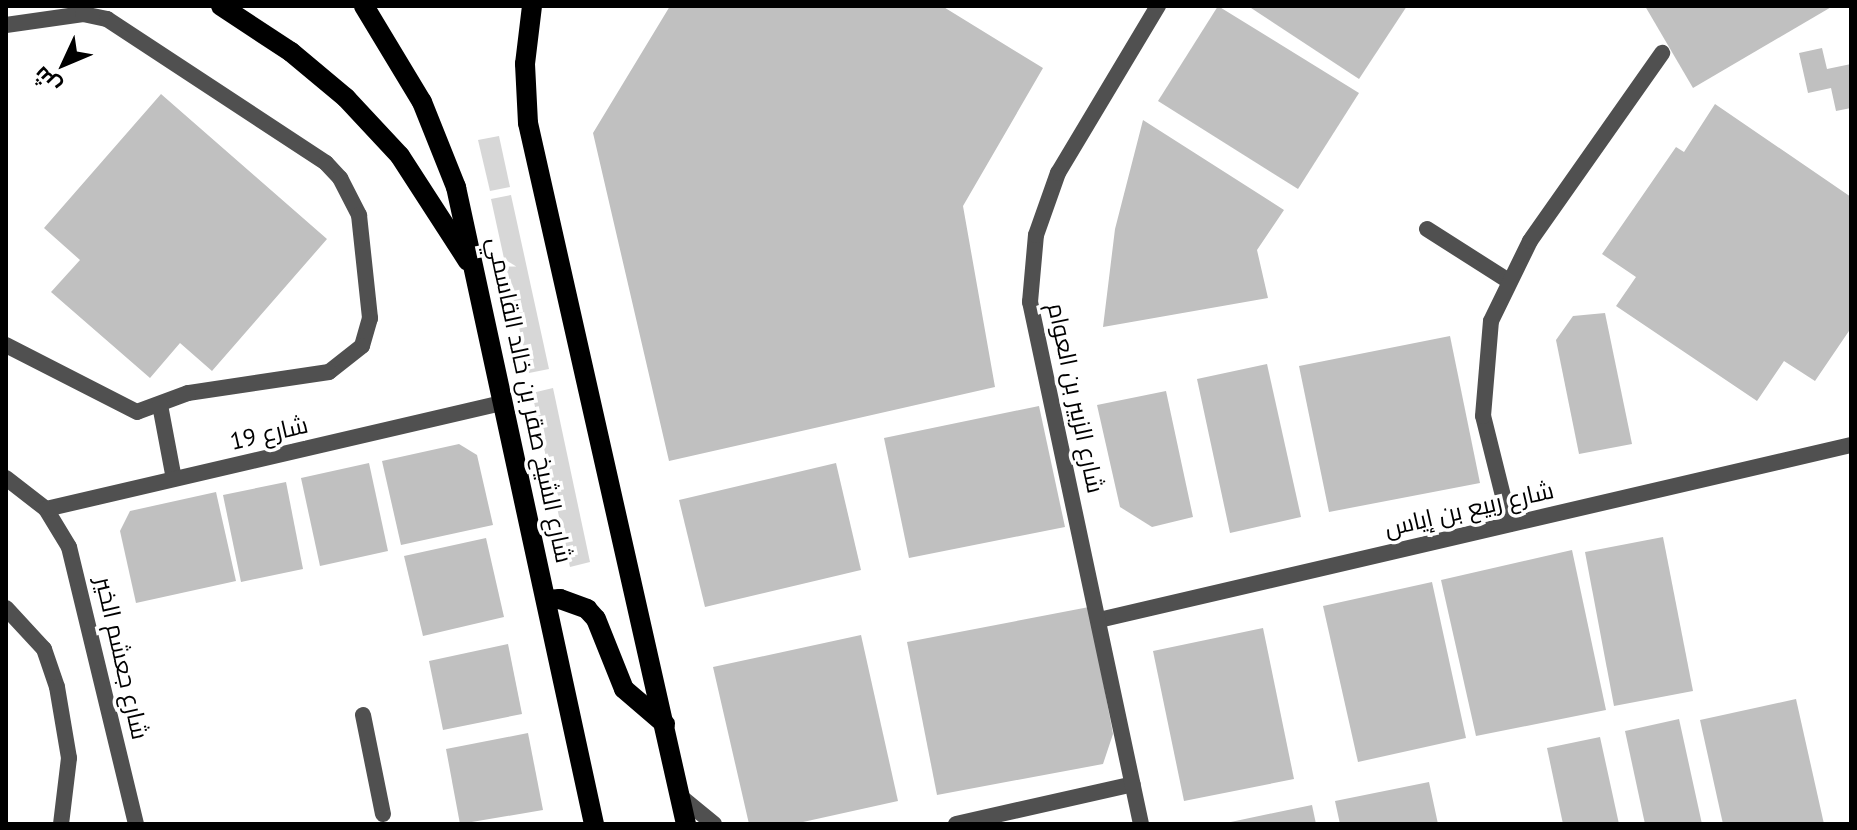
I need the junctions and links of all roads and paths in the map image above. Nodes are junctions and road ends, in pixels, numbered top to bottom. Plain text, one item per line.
1 (221, 6) edge
2 (364, 6) edge
3 (532, 6) edge
4 (1158, 6) edge
5 (6, 25) edge
6 (1662, 53) dead end
7 (1427, 229) dead end
8 (477, 275) junction
9 (1507, 280) junction
10 (6, 345) edge
11 (503, 403) junction
12 (160, 405) junction
13 (1851, 445) edge
14 (6, 478) edge
15 (174, 479) junction
16 (46, 509) junction
17 (1510, 524) junction
18 (546, 600) junction
19 (6, 608) edge
20 (1099, 620) junction
21 (363, 715) dead end
22 (665, 724) junction
23 (1133, 784) junction
24 (681, 797) junction
25 (383, 814) dead end
26 (61, 824) edge
27 (136, 824) edge
28 (594, 824) edge
29 (686, 824) edge
30 (714, 824) edge
31 (956, 824) edge
32 (1141, 824) edge

1 - 8 main road
2 - 8 main road, شارع الشيخ صقر بن خالد القاسمي
3 - 22 main road
4 - 20 street, شارع الزبير بن العوام
5 - 12 street
6 - 9 street
7 - 9 street
8 - 11 main road, شارع الشيخ صقر بن خالد القاسمي
9 - 17 street
10 - 12 street
11 - 15 street, شارع 19
11 - 18 main road, شارع الشيخ صقر بن خالد القاسمي
12 - 15 street
13 - 17 street, شارع ربيع بن إياس
14 - 16 street
15 - 16 street, شارع 19
16 - 27 street, شارع جعشم الخير
17 - 20 street, شارع ربيع بن إياس
18 - 22 main road
18 - 28 main road, شارع الشيخ صقر بن خالد القاسمي
19 - 26 street
20 - 23 street, شارع الزبير بن العوام
21 - 25 street
22 - 24 main road
23 - 31 street
23 - 32 street, شارع الزبير بن العوام
24 - 29 main road
24 - 30 street

